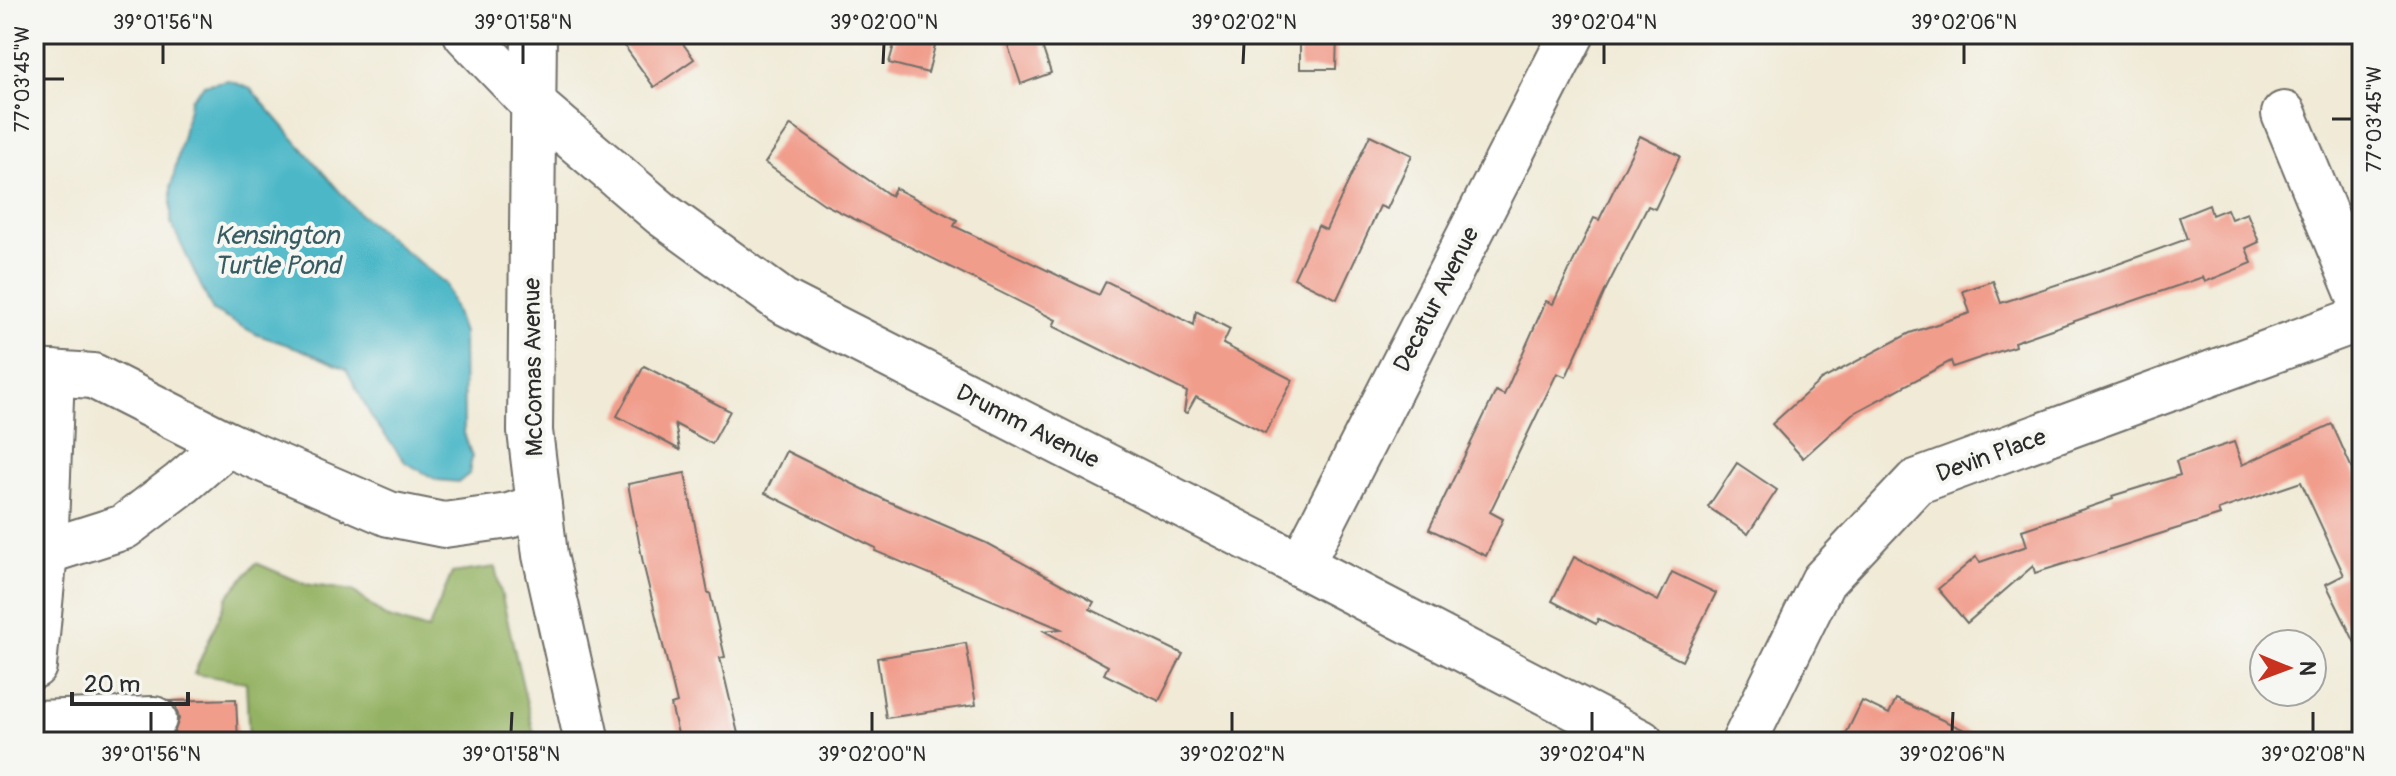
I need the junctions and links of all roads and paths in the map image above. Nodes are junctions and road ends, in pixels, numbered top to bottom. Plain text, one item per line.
1 (466, 34) edge
2 (534, 34) edge
3 (1572, 34) edge
4 (534, 105) junction
5 (2284, 114) dead end
6 (2362, 303) edge
7 (2362, 318) edge
8 (43, 372) edge
9 (227, 444) junction
10 (539, 506) junction
11 (45, 552) junction
12 (1301, 565) junction
13 (34, 666) edge
14 (154, 719) dead end
15 (34, 723) edge
16 (587, 742) edge
17 (1641, 742) edge
18 (1744, 742) edge

1 - 4 street, Drumm Avenue
2 - 4 street, McComas Avenue
3 - 12 street, Decatur Avenue
4 - 10 street, McComas Avenue
4 - 12 street, Drumm Avenue
5 - 6 street
7 - 18 street, Devin Place
8 - 9 street
8 - 11 street
9 - 10 street
9 - 11 street
10 - 16 street, McComas Avenue
11 - 13 street
12 - 17 street, Drumm Avenue
14 - 15 street

